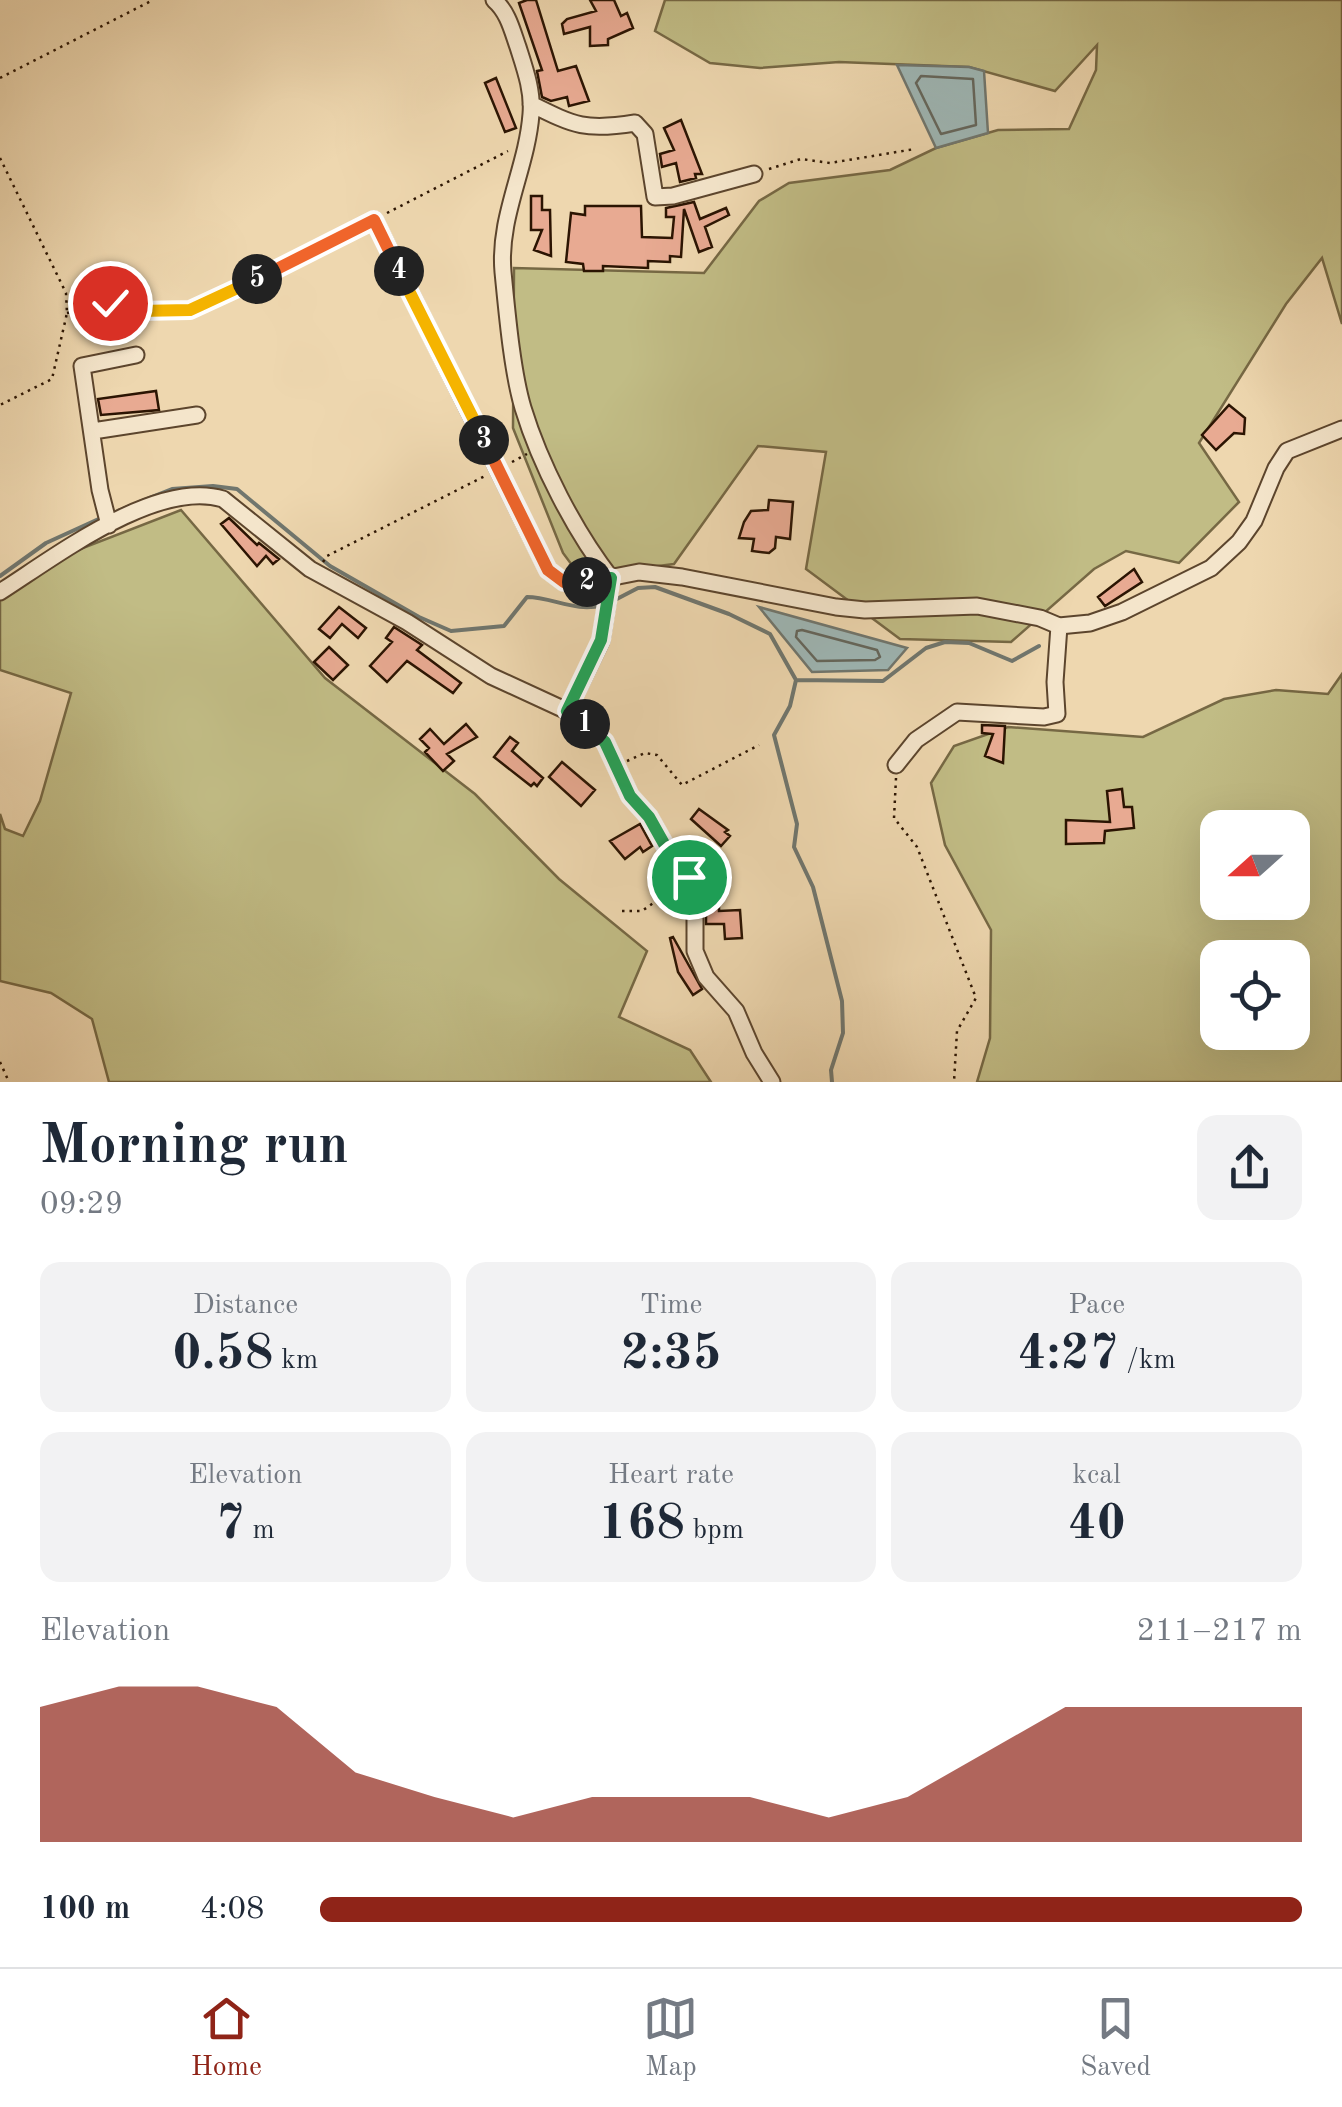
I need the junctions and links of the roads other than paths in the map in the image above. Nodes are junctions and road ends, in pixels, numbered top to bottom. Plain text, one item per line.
1 (494, 0) edge
2 (531, 104) junction
3 (754, 174) road end
4 (374, 220) road end
5 (136, 355) dead end
6 (197, 415) dead end
7 (1342, 428) edge
8 (92, 430) junction
9 (107, 516) junction
10 (611, 578) junction
11 (0, 592) edge
12 (1060, 626) junction
13 (567, 711) junction
14 (896, 765) road end
15 (772, 1082) edge

1 - 2 street
2 - 3 street
2 - 10 street
4 - 10 street
5 - 8 street
6 - 8 street
7 - 12 street
8 - 9 street
9 - 11 street
9 - 13 street
10 - 12 street
10 - 13 street
12 - 14 street
13 - 15 street

